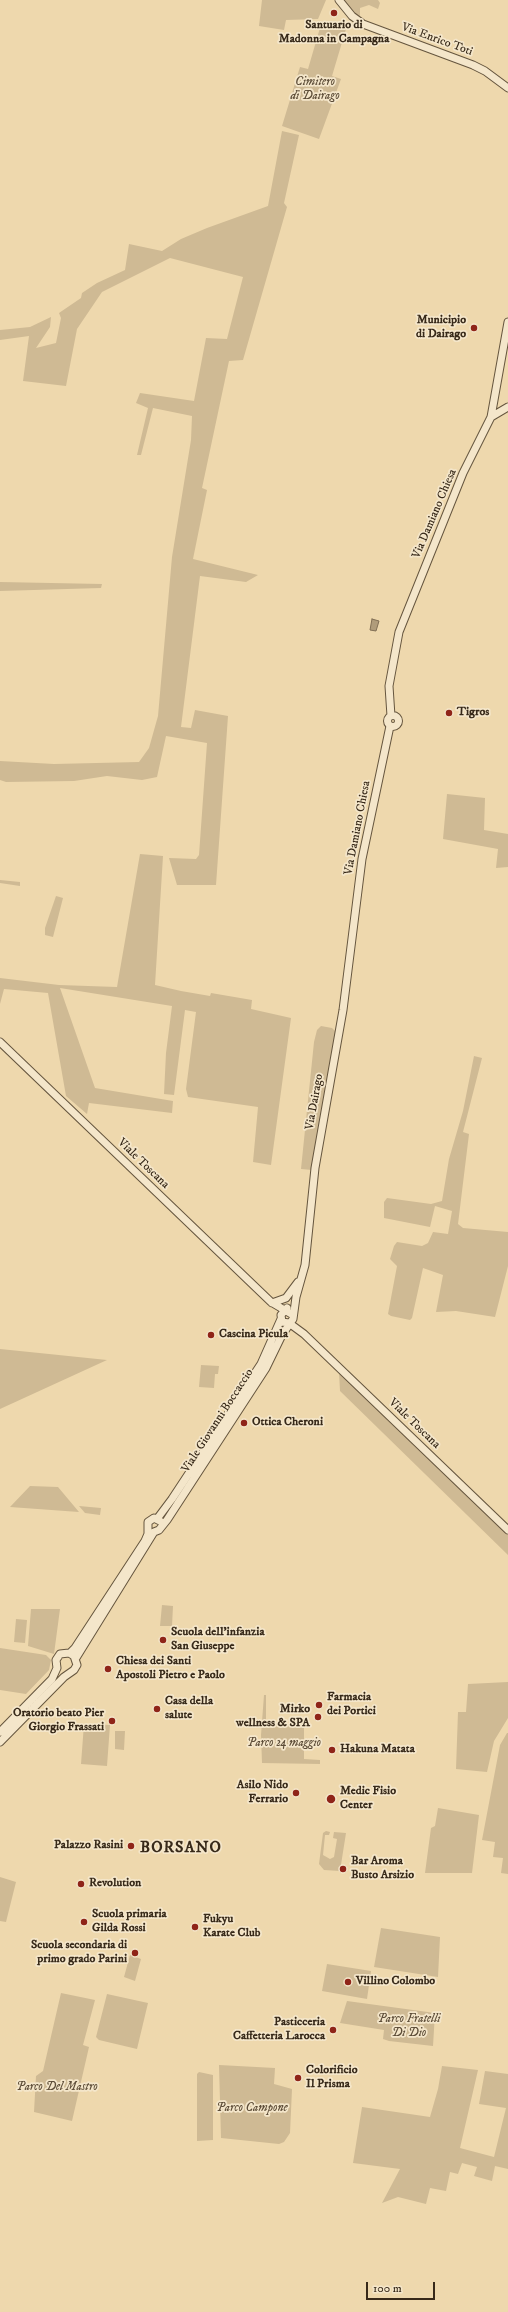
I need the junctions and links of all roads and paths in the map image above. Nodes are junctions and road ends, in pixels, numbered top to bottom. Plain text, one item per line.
1 (339, 0) edge
2 (508, 88) edge
3 (508, 322) edge
4 (508, 407) edge
5 (491, 417) junction
6 (355, 911) joint
7 (0, 1042) edge
8 (304, 1272) junction
9 (296, 1297) junction
10 (271, 1303) junction
11 (282, 1316) junction
12 (293, 1316) junction
13 (289, 1324) junction
14 (304, 1334) junction
15 (157, 1519) junction
16 (154, 1530) junction
17 (508, 1530) edge
18 (70, 1653) junction
19 (76, 1658) junction
20 (57, 1668) junction
21 (70, 1673) junction
22 (0, 1732) edge
23 (0, 1742) edge

1 - 2 street, Via Enrico Toti
3 - 5 street, Via Damiano Chiesa
4 - 5 street
5 - 6 street, Via Damiano Chiesa
6 - 8 street, Via Dairago
7 - 10 street, Viale Toscana
8 - 9 street, Via Dairago
8 - 10 street
9 - 11 street, Viale Giovanni Boccaccio
9 - 12 street
10 - 11 street, Viale Toscana
11 - 12 street
11 - 13 street, Viale Toscana
11 - 15 street, Viale Giovanni Boccaccio
12 - 13 street, Viale Giovanni Boccaccio
12 - 14 street, Viale Toscana
13 - 14 street, Viale Toscana
13 - 16 street, Viale Giovanni Boccaccio
14 - 17 street, Viale Toscana
15 - 16 street
15 - 16 street, Viale Giovanni Boccaccio
16 - 18 street, Viale Giovanni Boccaccio
16 - 19 street, Viale Giovanni Boccaccio
18 - 19 street
18 - 20 street, Viale Giovanni Boccaccio
19 - 21 street, Viale Giovanni Boccaccio
20 - 21 street
20 - 22 street, Viale Giovanni Boccaccio
21 - 23 street, Viale Giovanni Boccaccio

